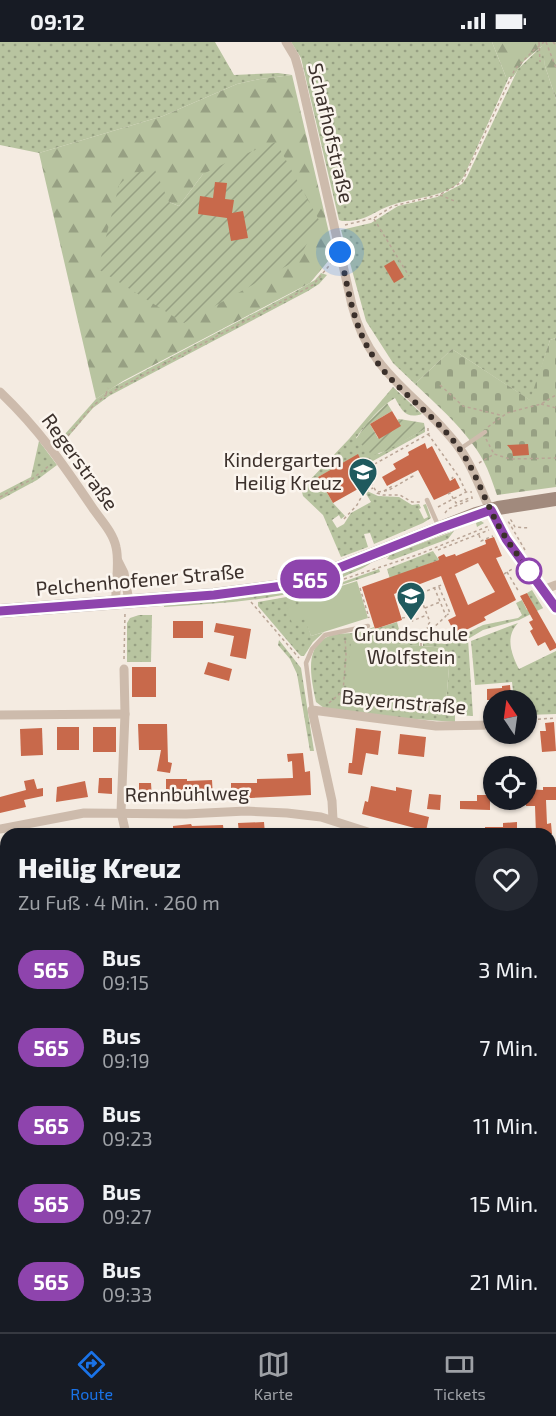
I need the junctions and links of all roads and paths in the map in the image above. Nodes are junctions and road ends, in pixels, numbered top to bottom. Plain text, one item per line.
1 (286, 42) edge
2 (545, 42) edge
3 (553, 42) edge
4 (540, 43) edge
5 (556, 45) edge
6 (540, 62) dead end
7 (556, 68) edge
8 (505, 78) dead end
9 (510, 79) junction
10 (439, 195) junction
11 (457, 202) dead end
12 (374, 218) junction
13 (335, 226) junction
14 (324, 274) dead end
15 (409, 276) dead end
16 (440, 385) dead end
17 (108, 388) dead end
18 (0, 392) edge
19 (106, 395) junction
20 (556, 395) edge
21 (540, 404) junction
22 (556, 408) edge
23 (501, 416) junction
24 (485, 432) junction
25 (460, 449) junction
26 (56, 453) junction
27 (494, 454) junction
28 (556, 458) edge
29 (479, 463) dead end
30 (364, 470) junction
31 (361, 472) dead end
32 (411, 473) dead end
33 (456, 476) junction
34 (453, 479) dead end
35 (394, 485) dead end
36 (374, 487) junction
37 (383, 491) junction
38 (466, 492) junction
39 (377, 493) junction
40 (474, 493) dead end
41 (448, 494) dead end
42 (0, 497) edge
43 (452, 499) junction
44 (556, 499) edge
45 (427, 500) dead end
46 (421, 501) dead end
47 (433, 509) dead end
48 (491, 510) junction
49 (344, 519) dead end
50 (441, 522) junction
51 (529, 528) dead end
52 (489, 530) dead end
53 (478, 534) junction
54 (494, 536) dead end
55 (481, 541) junction
56 (483, 545) dead end
57 (526, 553) dead end
58 (441, 556) dead end
59 (513, 568) dead end
60 (444, 584) dead end
61 (556, 585) edge
62 (439, 586) junction
63 (434, 587) junction
64 (360, 588) dead end
65 (543, 590) junction
66 (519, 592) dead end
67 (419, 594) junction
68 (442, 594) junction
69 (438, 596) junction
70 (450, 598) dead end
71 (445, 600) junction
72 (251, 602) dead end
73 (440, 602) junction
74 (123, 605) junction
75 (447, 607) junction
76 (443, 608) junction
77 (556, 608) edge
78 (424, 609) junction
79 (0, 611) edge
80 (427, 615) junction
81 (446, 616) junction
82 (411, 617) junction
83 (402, 618) dead end
84 (369, 623) joint
85 (347, 631) junction
86 (428, 631) junction
87 (421, 646) dead end
88 (306, 663) junction
89 (124, 669) joint
90 (312, 710) junction
91 (326, 712) junction
92 (125, 714) junction
93 (0, 715) edge
94 (556, 718) edge
95 (537, 719) edge
96 (483, 725) edge
97 (121, 812) junction
98 (333, 820) junction
99 (5, 828) edge
100 (125, 828) edge
101 (356, 828) edge

1 - 13 street, Schafhofstraße
2 - 4 path
2 - 7 path
3 - 5 path
4 - 6 path
4 - 9 path
8 - 9 path
9 - 10 path
10 - 11 path
10 - 12 path
12 - 13 path
12 - 15 path
13 - 25 street, Schafhofstraße
14 - 19 path
16 - 23 path
17 - 19 path
18 - 26 street, Regerstraße
19 - 26 path
20 - 21 path
21 - 22 path
21 - 23 path
23 - 24 path
24 - 25 lane
24 - 27 path
25 - 48 street, Schafhofstraße
26 - 42 path
26 - 74 street, Regerstraße
27 - 28 path
27 - 29 path
30 - 31 path
30 - 33 path
30 - 36 path
32 - 37 path
33 - 34 path
33 - 38 path
35 - 37 path
36 - 39 path
36 - 49 path
37 - 39 path
38 - 40 path
38 - 43 path
39 - 46 path
41 - 43 path
43 - 47 path
43 - 50 path
44 - 48 main road, Pelchenhofener Straße
45 - 50 lane
48 - 50 main road, Pelchenhofener Straße
48 - 65 street, Schafhofstraße
50 - 74 main road, Pelchenhofener Straße
51 - 57 path
52 - 53 path
53 - 55 path
53 - 58 path
54 - 55 path
55 - 56 path
59 - 66 path
60 - 62 path
61 - 65 street
62 - 63 path
62 - 68 path
63 - 67 path
63 - 69 path
64 - 84 path
65 - 77 street, Schafhofstraße
67 - 78 path
67 - 82 path
68 - 69 path
68 - 71 path
69 - 73 path
70 - 71 path
71 - 73 path
71 - 75 path
72 - 88 path
73 - 76 path
73 - 78 path
74 - 79 main road, Pelchenhofener Straße
74 - 89 path
75 - 76 path
75 - 81 path
76 - 81 path
78 - 80 path
80 - 82 path
80 - 86 path
81 - 86 path
82 - 83 path
84 - 85 lane
85 - 88 lane
85 - 91 path
86 - 87 path
88 - 90 lane
89 - 92 street
90 - 91 street, Bayernstraße
90 - 98 street
91 - 96 street, Bayernstraße
92 - 93 street
92 - 97 street
94 - 95 path
97 - 98 street, Rennbühlweg
97 - 99 street, Rennbühlweg
97 - 100 street
98 - 101 street, Rennbühlweg

